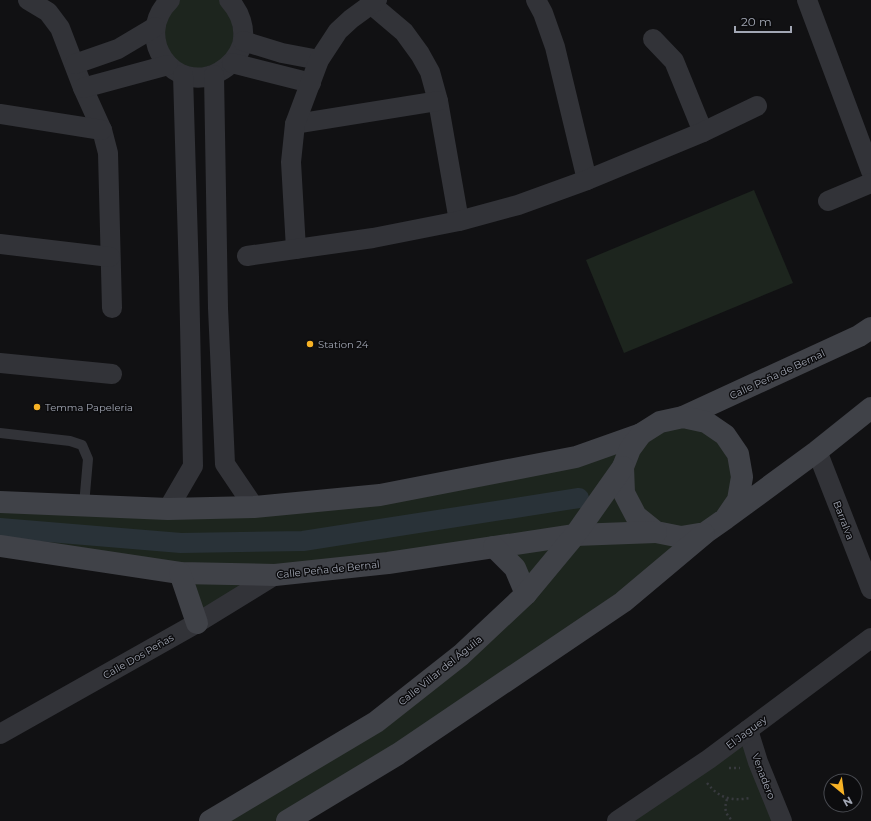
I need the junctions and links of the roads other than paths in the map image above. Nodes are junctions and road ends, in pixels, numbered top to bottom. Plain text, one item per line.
1 (28, 0) edge
2 (170, 0) edge
3 (229, 0) edge
4 (536, 0) edge
5 (808, 0) edge
6 (374, 2) edge
7 (155, 27) junction
8 (653, 39) dead end
9 (243, 41) junction
10 (319, 60) junction
11 (232, 63) junction
12 (74, 64) junction
13 (175, 70) junction
14 (214, 75) junction
15 (311, 83) junction
16 (83, 88) junction
17 (438, 101) junction
18 (757, 106) dead end
19 (0, 114) edge
20 (295, 124) junction
21 (102, 130) junction
22 (703, 132) junction
23 (871, 171) edge
24 (587, 180) junction
25 (871, 183) edge
26 (828, 201) dead end
27 (459, 221) junction
28 (0, 244) edge
29 (296, 249) junction
30 (247, 256) dead end
31 (110, 257) junction
32 (190, 306) junction
33 (112, 308) dead end
34 (218, 308) junction
35 (871, 328) edge
36 (0, 363) edge
37 (112, 374) dead end
38 (871, 408) edge
39 (683, 417) junction
40 (0, 433) edge
41 (641, 434) junction
42 (817, 451) junction
43 (623, 467) junction
44 (0, 502) edge
45 (84, 505) junction
46 (254, 507) junction
47 (168, 508) junction
48 (725, 519) junction
49 (656, 532) junction
50 (705, 533) junction
51 (575, 535) junction
52 (0, 546) edge
53 (494, 547) junction
54 (180, 573) junction
55 (275, 575) junction
56 (871, 589) edge
57 (526, 594) junction
58 (197, 623) junction
59 (871, 638) edge
60 (748, 730) junction
61 (0, 734) edge
62 (210, 821) edge
63 (288, 821) edge
64 (617, 821) edge
65 (782, 821) edge

1 - 12 street
2 - 7 street
3 - 9 street
4 - 24 street
5 - 23 street
6 - 10 street
6 - 17 street
7 - 12 street
7 - 13 street
8 - 22 street
9 - 10 street
9 - 11 street
10 - 15 street
11 - 14 street
11 - 15 street
12 - 16 street
13 - 14 street
13 - 16 street
13 - 32 street
14 - 34 street
15 - 20 street
16 - 21 street
17 - 20 street
17 - 27 street
18 - 22 street
19 - 21 street
20 - 29 street
21 - 31 street
22 - 24 street
24 - 27 street
25 - 26 street
27 - 29 street
28 - 31 street
29 - 30 street
31 - 33 street
32 - 34 street
32 - 47 street
34 - 46 street
35 - 39 street, Calle Peña de Bernal
36 - 37 street
38 - 42 street
39 - 41 street
39 - 48 street
40 - 45 lane
41 - 43 street
41 - 46 street
42 - 48 street
42 - 56 street, Barralva
43 - 49 street
43 - 51 street, Calle Villar del Águila
44 - 45 street
45 - 47 street
46 - 47 street
48 - 50 street
49 - 50 street
49 - 51 street, Calle Peña de Bernal
50 - 63 street
51 - 53 street, Calle Peña de Bernal
51 - 57 street, Calle Villar del Águila
52 - 54 street, Calle Peña de Bernal
53 - 55 street, Calle Peña de Bernal
53 - 57 street
54 - 55 street, Calle Peña de Bernal
54 - 58 street
55 - 58 street, Calle Dos Peñas
57 - 62 street, Calle Villar del Águila
58 - 61 street, Calle Dos Peñas
59 - 60 street, El Jaguey
60 - 64 street, El Jaguey
60 - 65 street, Venadero

